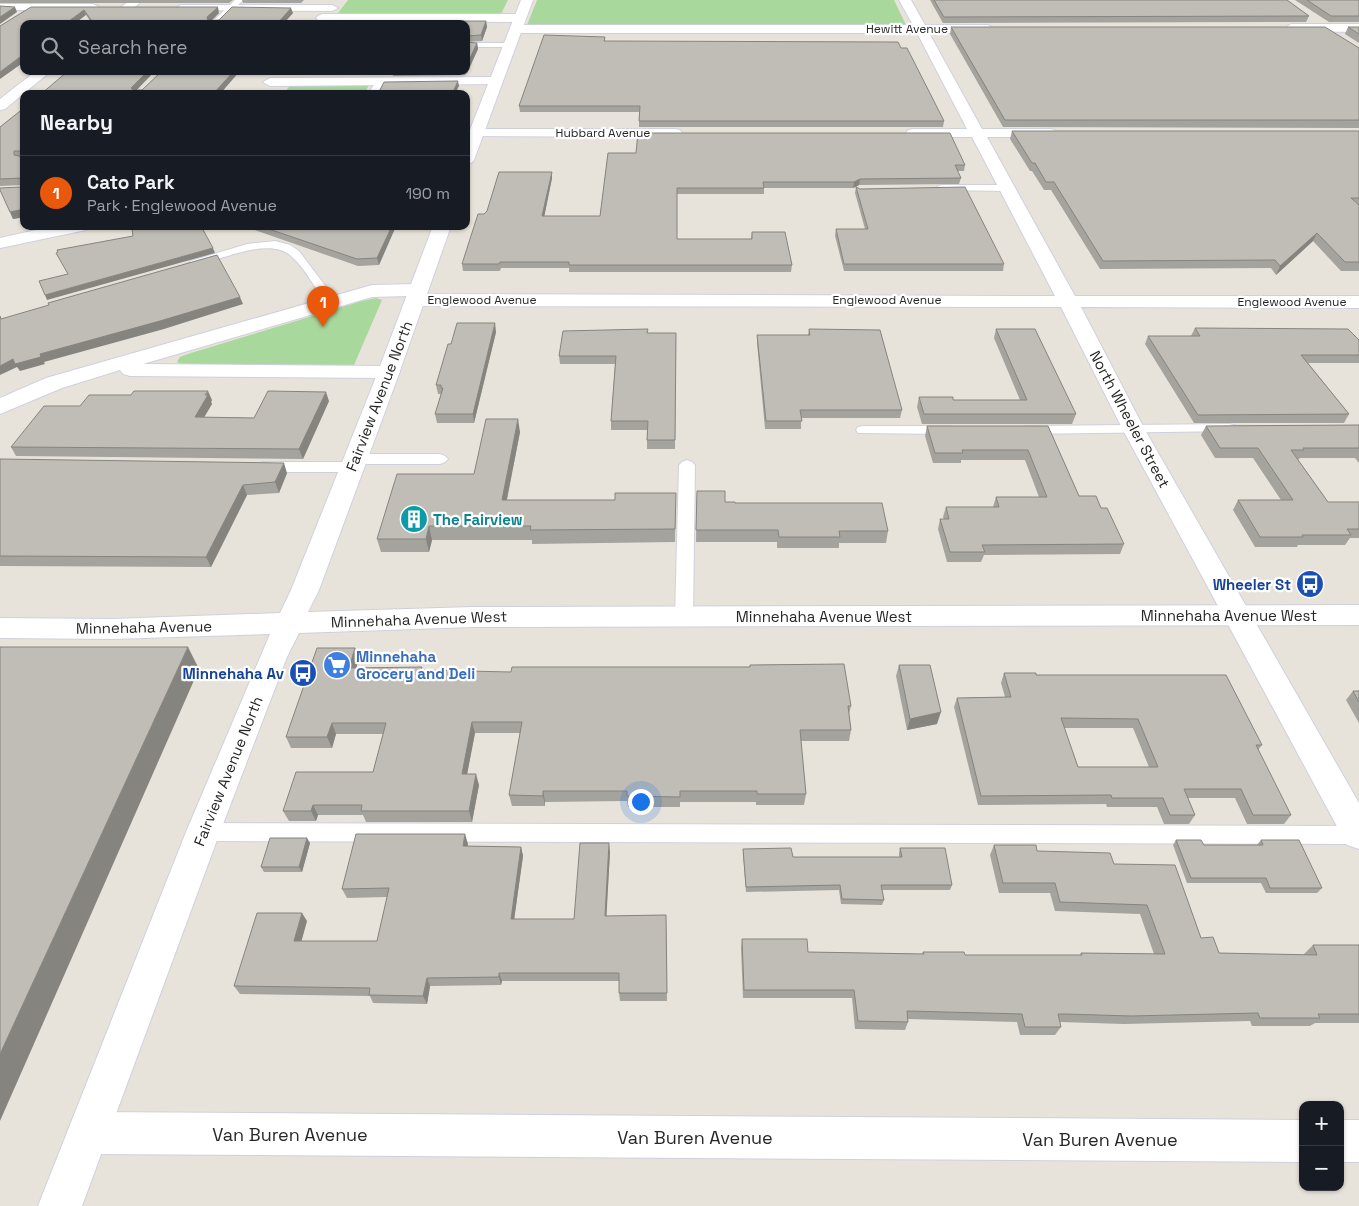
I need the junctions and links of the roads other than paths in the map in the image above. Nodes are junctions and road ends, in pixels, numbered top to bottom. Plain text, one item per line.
1 (526, 0) edge
2 (906, 0) edge
3 (235, 4) edge
4 (335, 4) edge
5 (136, 5) edge
6 (0, 7) edge
7 (33, 7) junction
8 (173, 8) edge
9 (1308, 17) edge
10 (16, 18) edge
11 (113, 20) edge
12 (218, 20) edge
13 (321, 20) edge
14 (470, 23) edge
15 (517, 24) junction
16 (1279, 28) edge
17 (1325, 28) junction
18 (1359, 28) edge
19 (922, 29) junction
20 (1001, 29) edge
21 (1343, 40) edge
22 (470, 45) edge
23 (510, 45) junction
24 (40, 75) edge
25 (274, 76) edge
26 (496, 81) junction
27 (380, 82) junction
28 (20, 90) edge
29 (21, 90) edge
30 (263, 90) edge
31 (375, 90) edge
32 (0, 106) edge
33 (477, 133) junction
34 (693, 133) edge
35 (900, 133) edge
36 (978, 133) junction
37 (1066, 133) edge
38 (470, 150) edge
39 (935, 188) edge
40 (1007, 188) junction
41 (61, 230) edge
42 (441, 230) edge
43 (0, 243) edge
44 (187, 266) edge
45 (417, 295) junction
46 (1068, 301) junction
47 (1359, 302) edge
48 (332, 303) junction
49 (109, 368) junction
50 (389, 372) junction
51 (0, 407) edge
52 (1242, 428) edge
53 (863, 430) dead end
54 (962, 430) edge
55 (1011, 430) edge
56 (1134, 430) junction
57 (440, 459) dead end
58 (353, 463) junction
59 (687, 465) dead end
60 (249, 466) edge
61 (1236, 615) junction
62 (1359, 615) edge
63 (684, 617) junction
64 (289, 622) junction
65 (0, 628) edge
66 (203, 832) junction
67 (1359, 835) edge
68 (88, 1134) junction
69 (1299, 1141) edge
70 (1344, 1141) edge
71 (1359, 1141) edge
72 (60, 1206) edge

1 - 15 street
2 - 19 street, North Wheeler Street
3 - 4 street
3 - 8 street
3 - 12 lane
4 - 13 street
5 - 7 street
5 - 11 street
6 - 7 street
7 - 10 lane
9 - 17 street
14 - 15 street, Hewitt Avenue
15 - 19 street, Hewitt Avenue
15 - 23 street
16 - 17 street
17 - 18 street
17 - 21 street
19 - 20 street, Hewitt Avenue
19 - 36 street, North Wheeler Street
22 - 23 lane
23 - 26 street
24 - 29 street
25 - 27 street
25 - 30 street
26 - 27 street
26 - 33 street
27 - 31 lane
28 - 32 street
33 - 34 street, Hubbard Avenue
33 - 38 street
35 - 36 street
36 - 37 street
36 - 40 street, North Wheeler Street
39 - 40 lane
40 - 46 street, North Wheeler Street
41 - 43 street
42 - 45 street, Fairview Avenue North
44 - 48 lane
45 - 46 street, Englewood Avenue
45 - 48 street, Englewood Avenue
45 - 50 street, Fairview Avenue North
46 - 47 street, Englewood Avenue
46 - 56 street, North Wheeler Street
48 - 49 street, Englewood Avenue
49 - 50 street, Englewood Avenue
49 - 51 street, Englewood Avenue
50 - 58 street, Fairview Avenue North
52 - 56 lane
53 - 54 lane
55 - 56 lane
56 - 61 street, North Wheeler Street
57 - 58 lane
58 - 60 lane
58 - 64 street, Fairview Avenue North
59 - 63 lane
61 - 62 street, Minnehaha Avenue West
61 - 63 street, Minnehaha Avenue West
61 - 67 street, North Wheeler Street
63 - 64 street, Minnehaha Avenue West
64 - 65 street, Minnehaha Avenue
64 - 66 street, Fairview Avenue North
66 - 67 lane
66 - 68 street, Fairview Avenue North
68 - 69 street, Van Buren Avenue
68 - 72 street, Fairview Avenue North
70 - 71 street

